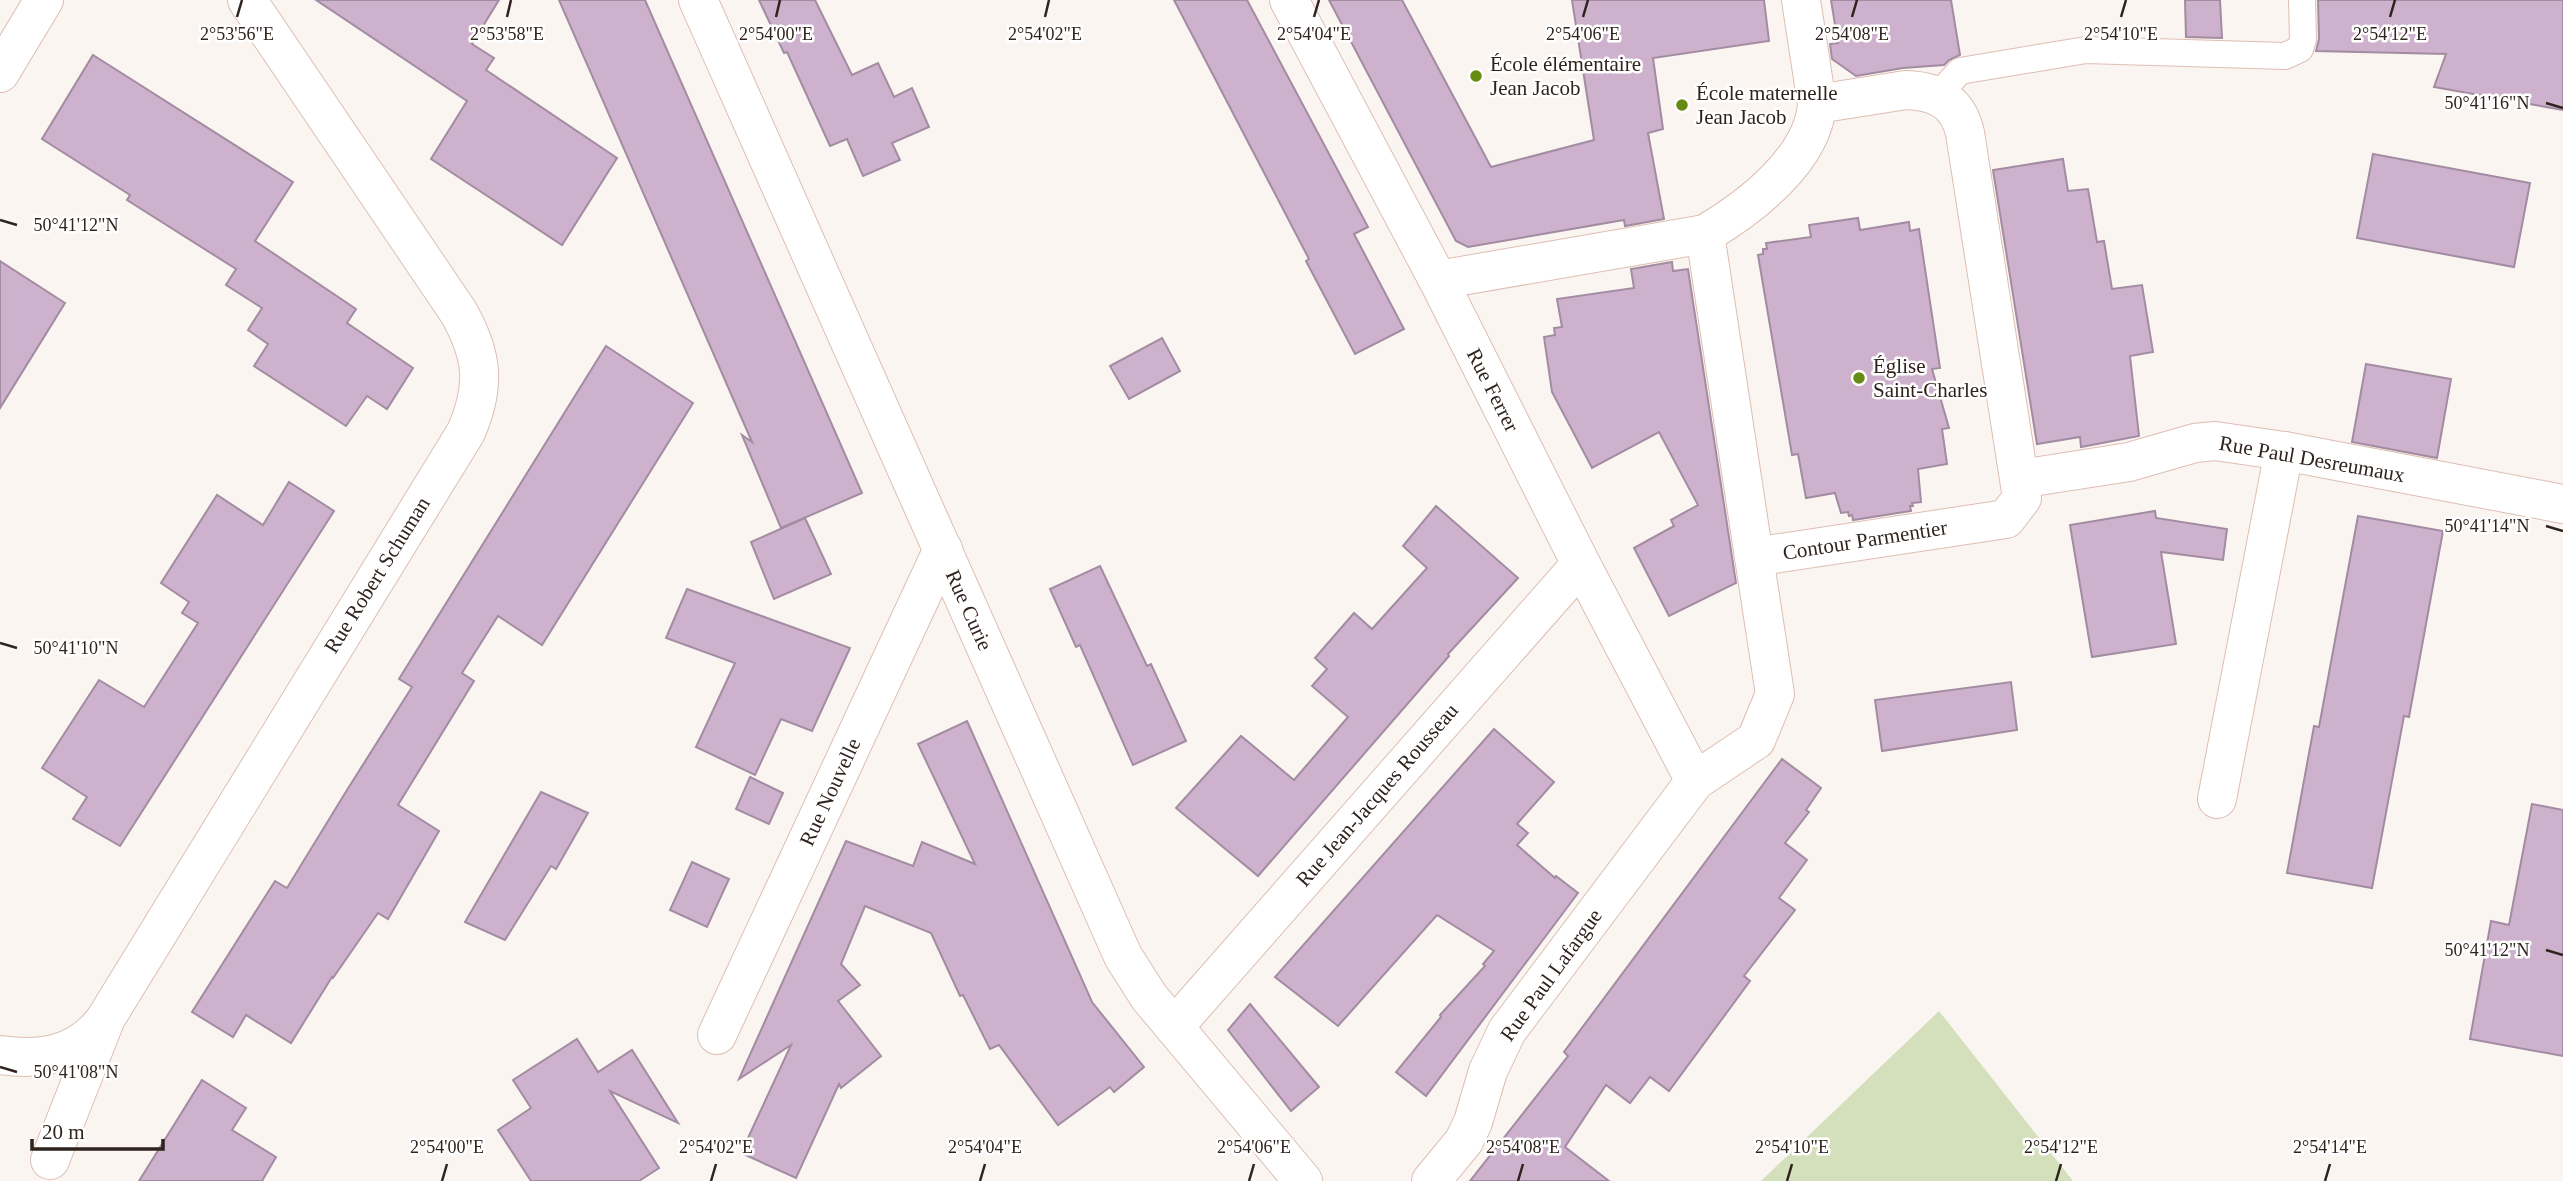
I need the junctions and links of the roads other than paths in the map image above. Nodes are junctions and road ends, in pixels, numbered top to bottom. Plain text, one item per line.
1 (44, 0) edge
2 (247, 0) edge
3 (698, 0) edge
4 (1289, 0) edge
5 (1801, 0) edge
6 (2302, 0) edge
7 (0, 73) edge
8 (1938, 95) junction
9 (1817, 104) junction
10 (1705, 234) junction
11 (1438, 281) junction
12 (2284, 451) junction
13 (2020, 479) junction
14 (2563, 504) edge
15 (943, 549) junction
16 (1754, 557) junction
17 (1581, 564) junction
18 (1695, 781) junction
19 (2217, 799) dead end
20 (106, 1018) junction
21 (1174, 1027) junction
22 (717, 1035) dead end
23 (0, 1055) edge
24 (50, 1160) dead end
25 (1303, 1181) edge
26 (1430, 1181) edge

1 - 7 street
2 - 20 street, Rue Robert Schuman
3 - 15 street, Rue Curie
4 - 11 street, Rue Ferrer
5 - 9 street
6 - 8 lane
8 - 9 street
8 - 13 street, Contour Parmentier
9 - 10 street
10 - 11 street
10 - 16 street, Contour Parmentier
11 - 17 street, Rue Ferrer
12 - 13 street, Rue Paul Desreumaux
12 - 14 street, Rue Paul Desreumaux
12 - 19 street
13 - 16 street, Contour Parmentier
15 - 21 street, Rue Curie
15 - 22 street, Rue Nouvelle
16 - 18 street, Rue Paul Lafargue
17 - 18 street, Rue Ferrer
17 - 21 street, Rue Jean-Jacques Rousseau
18 - 26 street, Rue Paul Lafargue
20 - 23 street
20 - 24 street, Rue Robert Schuman
21 - 25 street, Rue Curie

